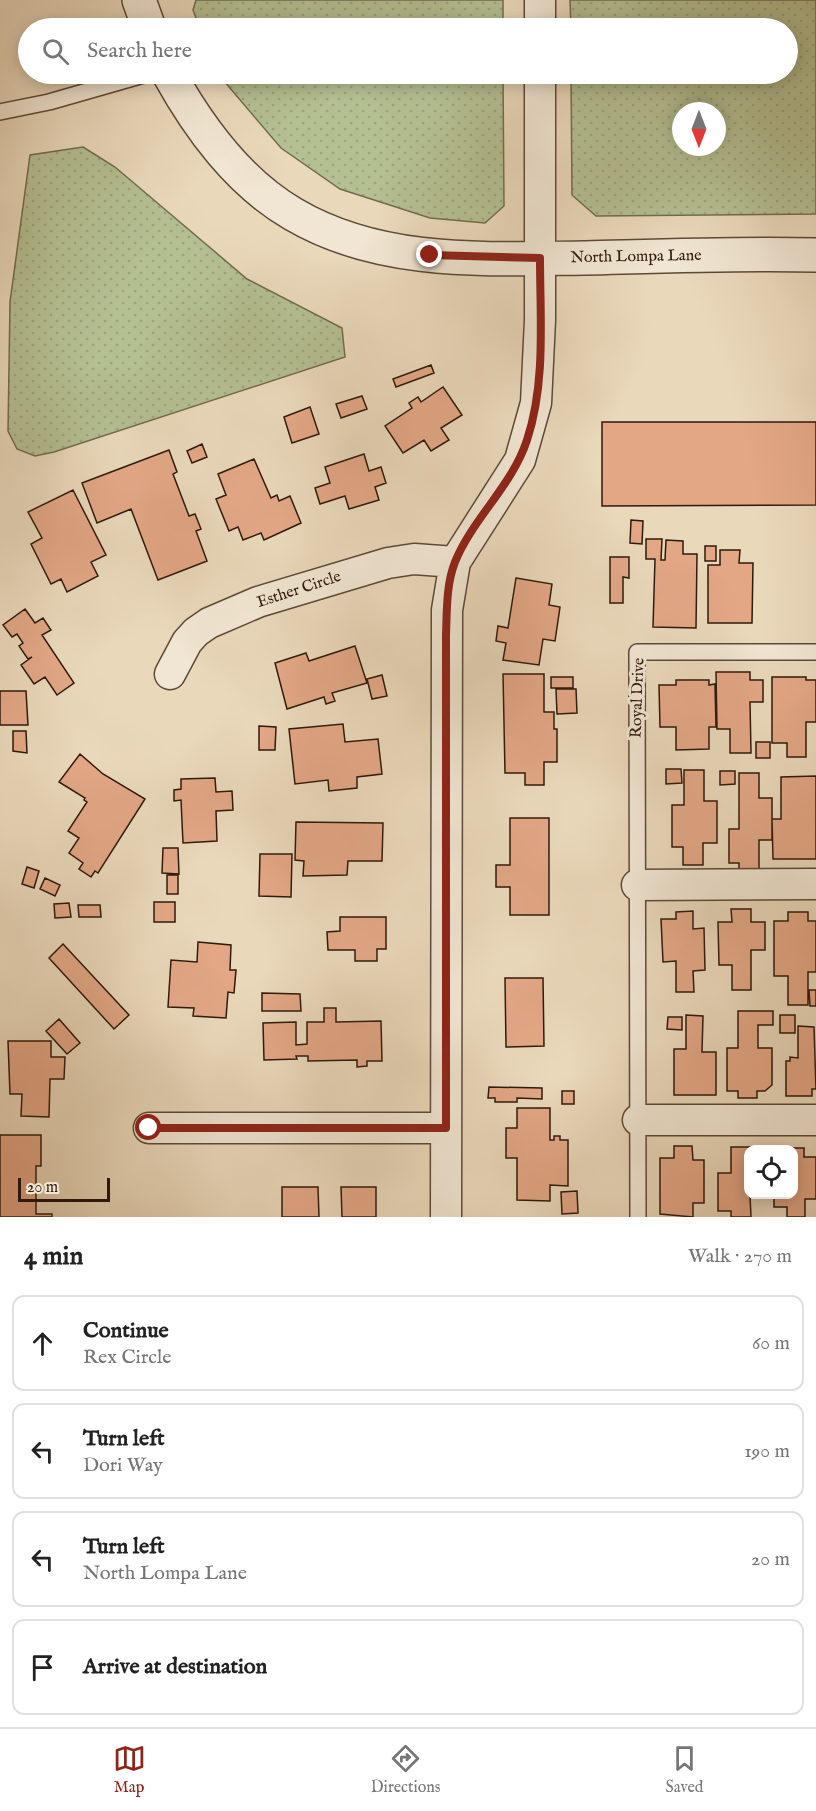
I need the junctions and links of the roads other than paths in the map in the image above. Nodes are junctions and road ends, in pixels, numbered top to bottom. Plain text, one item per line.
1 (139, 0) edge
2 (540, 0) edge
3 (145, 18) edge
4 (540, 18) edge
5 (112, 84) edge
6 (175, 84) edge
7 (540, 84) edge
8 (0, 112) edge
9 (816, 255) edge
10 (540, 258) junction
11 (455, 562) junction
12 (816, 652) edge
13 (170, 674) dead end
14 (816, 884) edge
15 (637, 885) junction
16 (638, 1120) junction
17 (816, 1120) edge
18 (149, 1128) dead end
19 (446, 1128) junction
20 (446, 1217) edge
21 (638, 1217) edge

1 - 3 street
2 - 4 street
5 - 8 lane
6 - 10 street, North Lompa Lane
7 - 10 street
9 - 10 street, North Lompa Lane
10 - 11 street
11 - 13 street, Esther Circle
11 - 19 street
12 - 15 lane, Royal Drive
14 - 15 street
15 - 16 lane, Royal Drive
16 - 17 street
16 - 21 lane, Royal Drive
18 - 19 street
19 - 20 street

